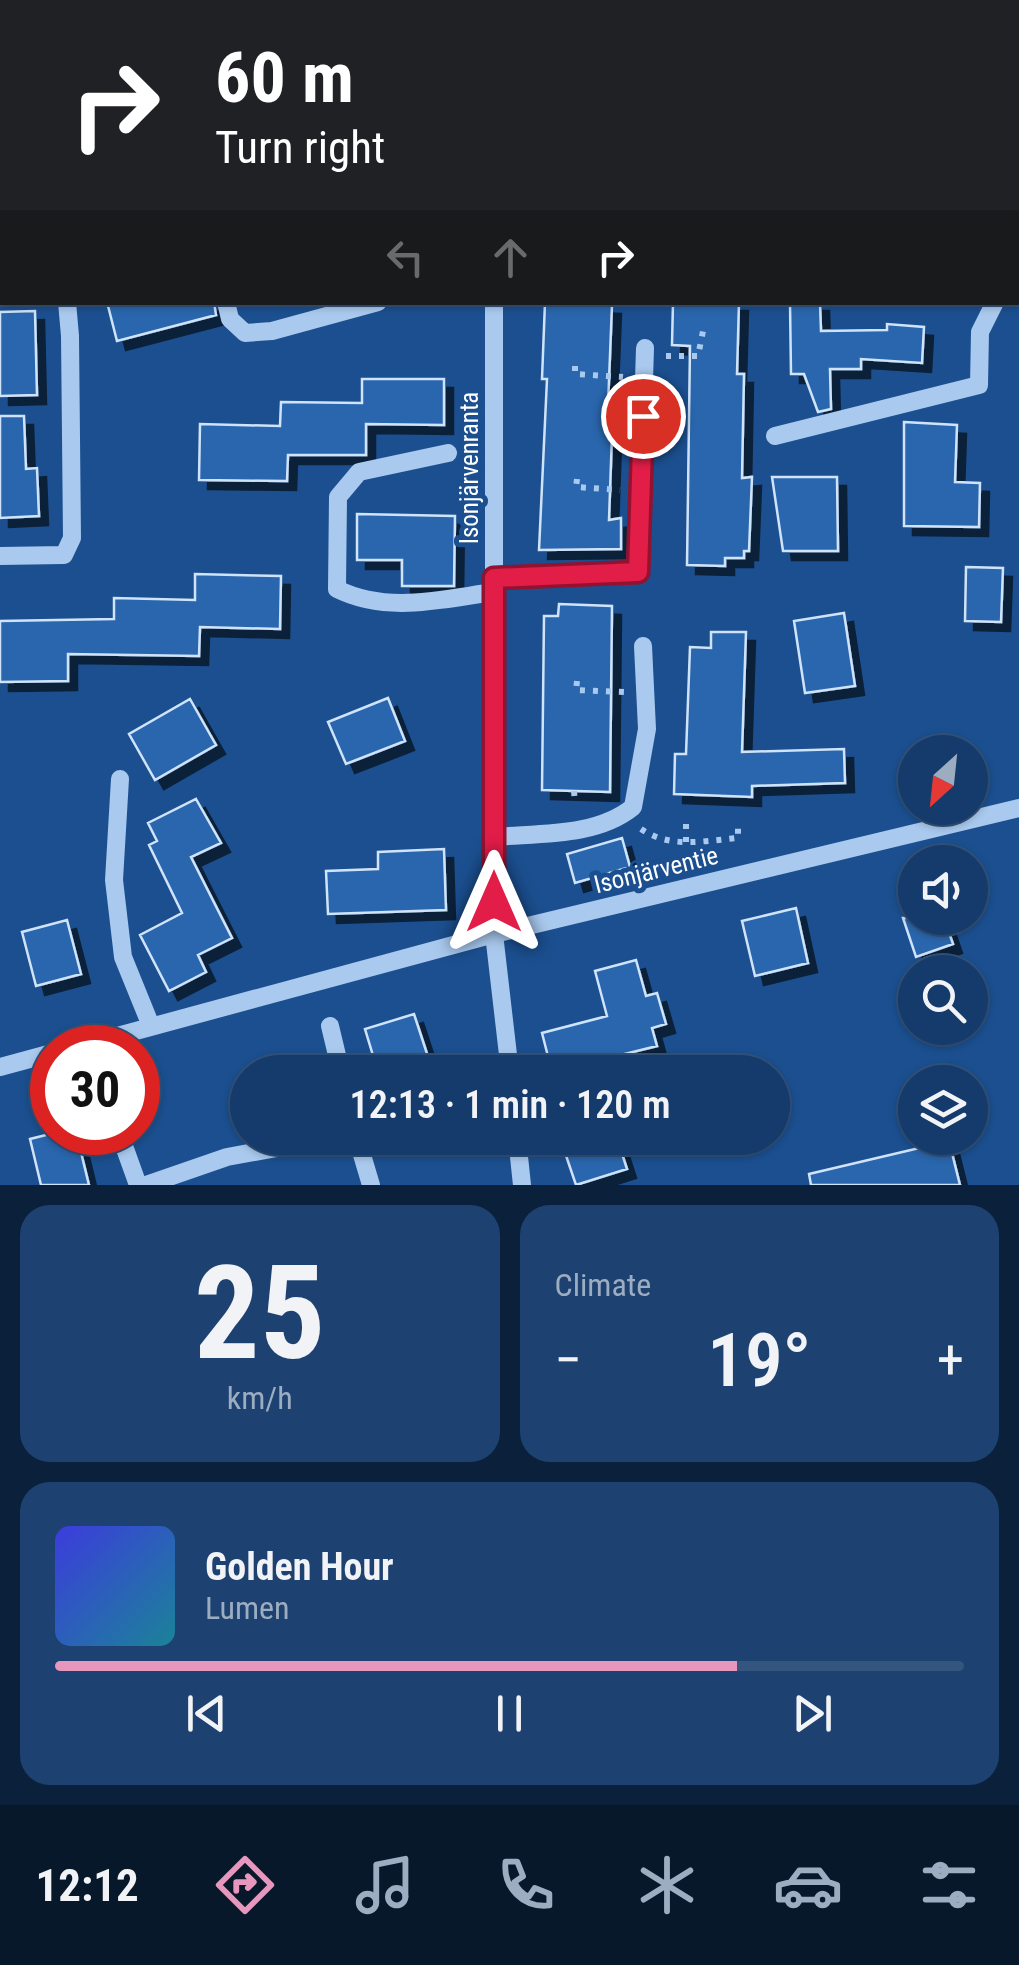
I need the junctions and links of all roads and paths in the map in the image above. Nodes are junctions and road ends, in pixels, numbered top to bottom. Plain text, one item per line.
1 (67, 305) edge
2 (227, 305) edge
3 (367, 305) edge
4 (494, 305) edge
5 (993, 305) edge
6 (703, 331) dead end
7 (645, 352) joint
8 (575, 366) dead end
9 (644, 378) junction
10 (775, 436) dead end
11 (448, 453) dead end
12 (576, 479) dead end
13 (641, 491) junction
14 (0, 556) edge
15 (494, 585) junction
16 (643, 646) dead end
17 (576, 680) dead end
18 (646, 692) junction
19 (120, 779) dead end
20 (1019, 808) edge
21 (622, 816) junction
22 (691, 824) dead end
23 (734, 826) dead end
24 (494, 837) junction
25 (686, 842) junction
26 (494, 934) junction
27 (152, 1025) edge
28 (156, 1025) edge
29 (330, 1026) dead end
30 (337, 1055) edge
31 (508, 1055) edge
32 (30, 1059) edge
33 (0, 1067) edge
34 (127, 1155) edge
35 (239, 1155) edge
36 (363, 1155) edge
37 (519, 1155) edge
38 (138, 1185) edge
39 (146, 1185) edge
40 (371, 1185) edge
41 (522, 1185) edge

1 - 14 street
2 - 3 street
4 - 15 street, Isonjärvenranta
5 - 10 street
6 - 7 path
7 - 9 street
8 - 9 path
9 - 13 street
11 - 15 street
12 - 13 path
13 - 15 street
15 - 24 street, Isonjärvenranta
16 - 18 street
17 - 18 path
18 - 21 street
19 - 27 street
20 - 26 street, Isonjärventie
21 - 24 street
21 - 25 path
22 - 25 path
23 - 25 path
24 - 26 street, Isonjärvenranta
26 - 28 street, Isonjärventie
26 - 31 street, Isonjärvenranta
29 - 30 street
32 - 33 street
34 - 38 street
35 - 39 street
36 - 40 street
37 - 41 street

